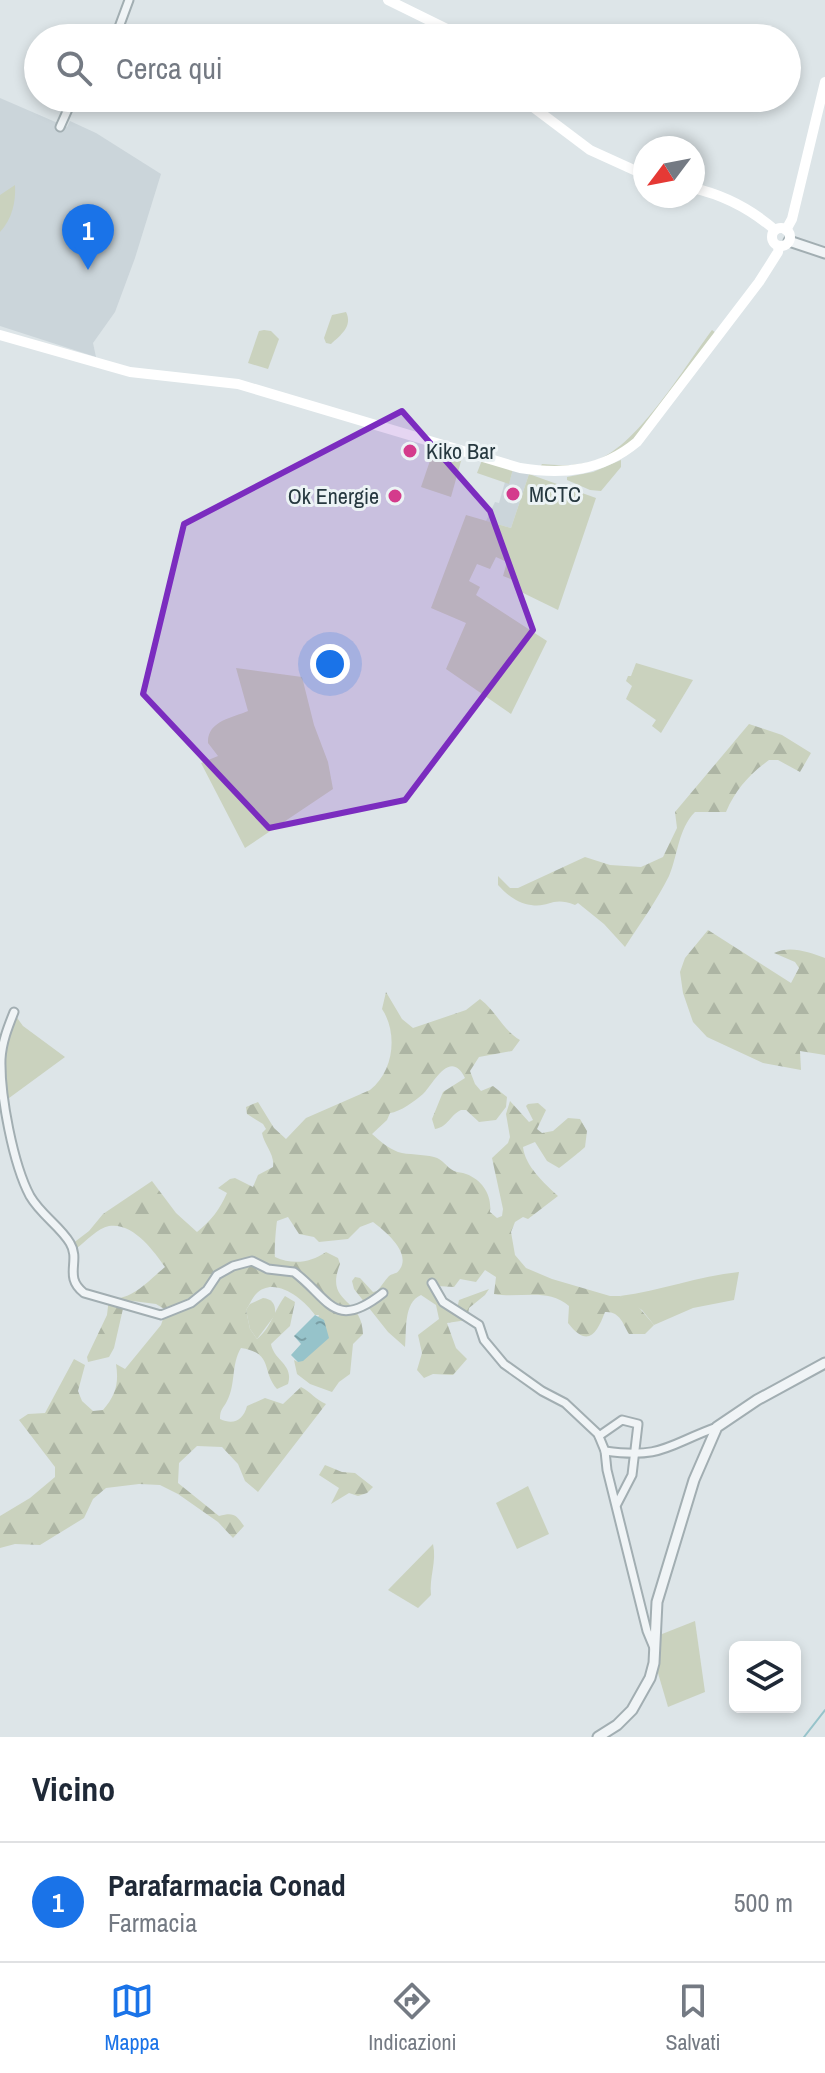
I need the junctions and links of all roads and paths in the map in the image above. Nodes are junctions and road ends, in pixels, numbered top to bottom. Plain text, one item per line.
1 (129, 0) edge
2 (388, 0) edge
3 (120, 24) edge
4 (437, 24) edge
5 (825, 82) edge
6 (67, 112) edge
7 (540, 112) edge
8 (60, 127) dead end
9 (633, 170) edge
10 (705, 192) edge
11 (782, 237) junction
12 (825, 253) edge
13 (0, 335) edge
14 (14, 1012) dead end
15 (432, 1283) dead end
16 (383, 1293) dead end
17 (825, 1363) edge
18 (717, 1427) junction
19 (599, 1436) junction
20 (605, 1451) junction
21 (633, 1455) junction
22 (617, 1504) junction
23 (655, 1650) junction
24 (598, 1737) edge

1 - 3 street
2 - 4 main road
5 - 11 main road
6 - 8 street
7 - 9 main road
10 - 11 main road
11 - 12 street
11 - 13 main road
14 - 16 street
15 - 19 street
17 - 18 street
18 - 21 street
18 - 23 street
19 - 20 street
19 - 21 street
20 - 21 street
20 - 22 street
21 - 22 street
22 - 23 street
23 - 24 street

